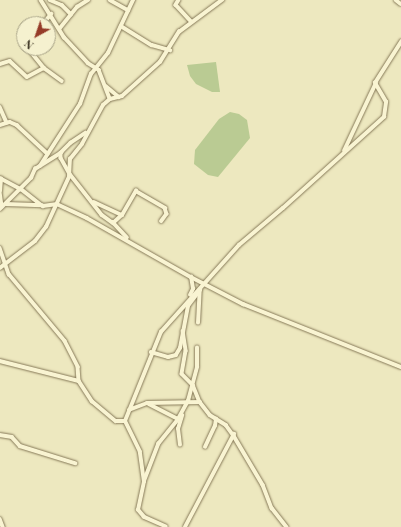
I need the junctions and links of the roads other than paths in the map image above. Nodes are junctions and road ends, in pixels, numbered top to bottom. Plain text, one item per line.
1 (41, 0) edge
2 (50, 0) edge
3 (88, 0) edge
4 (110, 0) edge
5 (133, 0) edge
6 (179, 0) edge
7 (222, 0) edge
8 (396, 0) edge
9 (401, 4) edge
10 (128, 10) junction
11 (52, 14) joint
12 (71, 14) junction
13 (192, 22) junction
14 (122, 26) junction
15 (60, 28) junction
16 (401, 42) edge
17 (170, 50) junction
18 (34, 56) edge
19 (0, 64) edge
20 (95, 67) junction
21 (44, 68) junction
22 (62, 81) dead end
23 (376, 83) junction
24 (106, 86) junction
25 (119, 97) junction
26 (110, 99) junction
27 (0, 107) edge
28 (7, 123) junction
29 (0, 125) edge
30 (86, 132) junction
31 (62, 152) junction
32 (48, 154) junction
33 (343, 154) junction
34 (40, 166) junction
35 (70, 174) junction
36 (0, 178) edge
37 (0, 186) edge
38 (19, 188) junction
39 (0, 191) edge
40 (90, 199) junction
41 (57, 204) junction
42 (43, 206) junction
43 (2, 207) edge
44 (122, 215) junction
45 (162, 220) dead end
46 (113, 223) junction
47 (131, 241) junction
48 (0, 248) edge
49 (6, 263) junction
50 (0, 268) edge
51 (190, 277) junction
52 (204, 283) junction
53 (200, 288) junction
54 (190, 297) junction
55 (188, 306) junction
56 (198, 323) dead end
57 (183, 331) junction
58 (197, 348) dead end
59 (151, 352) junction
60 (0, 361) edge
61 (401, 367) edge
62 (79, 381) junction
63 (193, 385) junction
64 (188, 401) junction
65 (200, 402) junction
66 (147, 404) junction
67 (129, 410) junction
68 (183, 411) junction
69 (216, 418) junction
70 (178, 419) junction
71 (125, 421) junction
72 (234, 434) junction
73 (0, 435) edge
74 (180, 445) dead end
75 (205, 446) dead end
76 (75, 463) dead end
77 (144, 482) junction
78 (0, 519) edge
79 (3, 527) edge
80 (166, 527) edge
81 (185, 527) edge
82 (287, 527) edge

1 - 11 street
2 - 12 street
3 - 12 street
4 - 10 street
5 - 10 street
6 - 13 street
7 - 13 street
8 - 9 street
10 - 14 street
11 - 15 street
12 - 15 street
13 - 17 street
14 - 17 street
14 - 20 street
15 - 20 street
16 - 23 street
17 - 25 street
18 - 21 street
19 - 21 street
20 - 24 street
20 - 32 street
21 - 22 street
23 - 33 street
23 - 33 street
24 - 25 street
24 - 26 street
25 - 26 street
26 - 30 street
27 - 28 street
28 - 29 street
28 - 32 street
30 - 31 street
30 - 35 street
31 - 34 street
31 - 35 street
32 - 34 street
33 - 52 street
34 - 38 street
35 - 40 street
35 - 41 street
36 - 37 street
36 - 38 street
37 - 39 street
38 - 42 street
38 - 43 street
39 - 43 street
40 - 44 street
40 - 46 street
41 - 42 street
41 - 47 street
41 - 49 street
42 - 43 street
44 - 45 street
44 - 46 street
46 - 47 street
47 - 51 street
48 - 49 street
49 - 50 street
49 - 62 street
51 - 52 street
51 - 54 street
52 - 53 street
52 - 61 street
53 - 54 street
53 - 55 street
53 - 56 street
54 - 55 street
54 - 59 street
55 - 57 street
57 - 59 street
57 - 63 street
58 - 63 street
59 - 67 street
60 - 62 street
62 - 71 street
63 - 64 street
63 - 65 street
64 - 65 street
64 - 66 street
64 - 68 street
65 - 69 street
66 - 67 street
66 - 70 street
67 - 71 street
68 - 70 street
68 - 74 street
69 - 72 street
69 - 75 street
70 - 77 street
71 - 77 street
72 - 81 street
72 - 82 street
73 - 76 street
77 - 80 street
78 - 79 street

